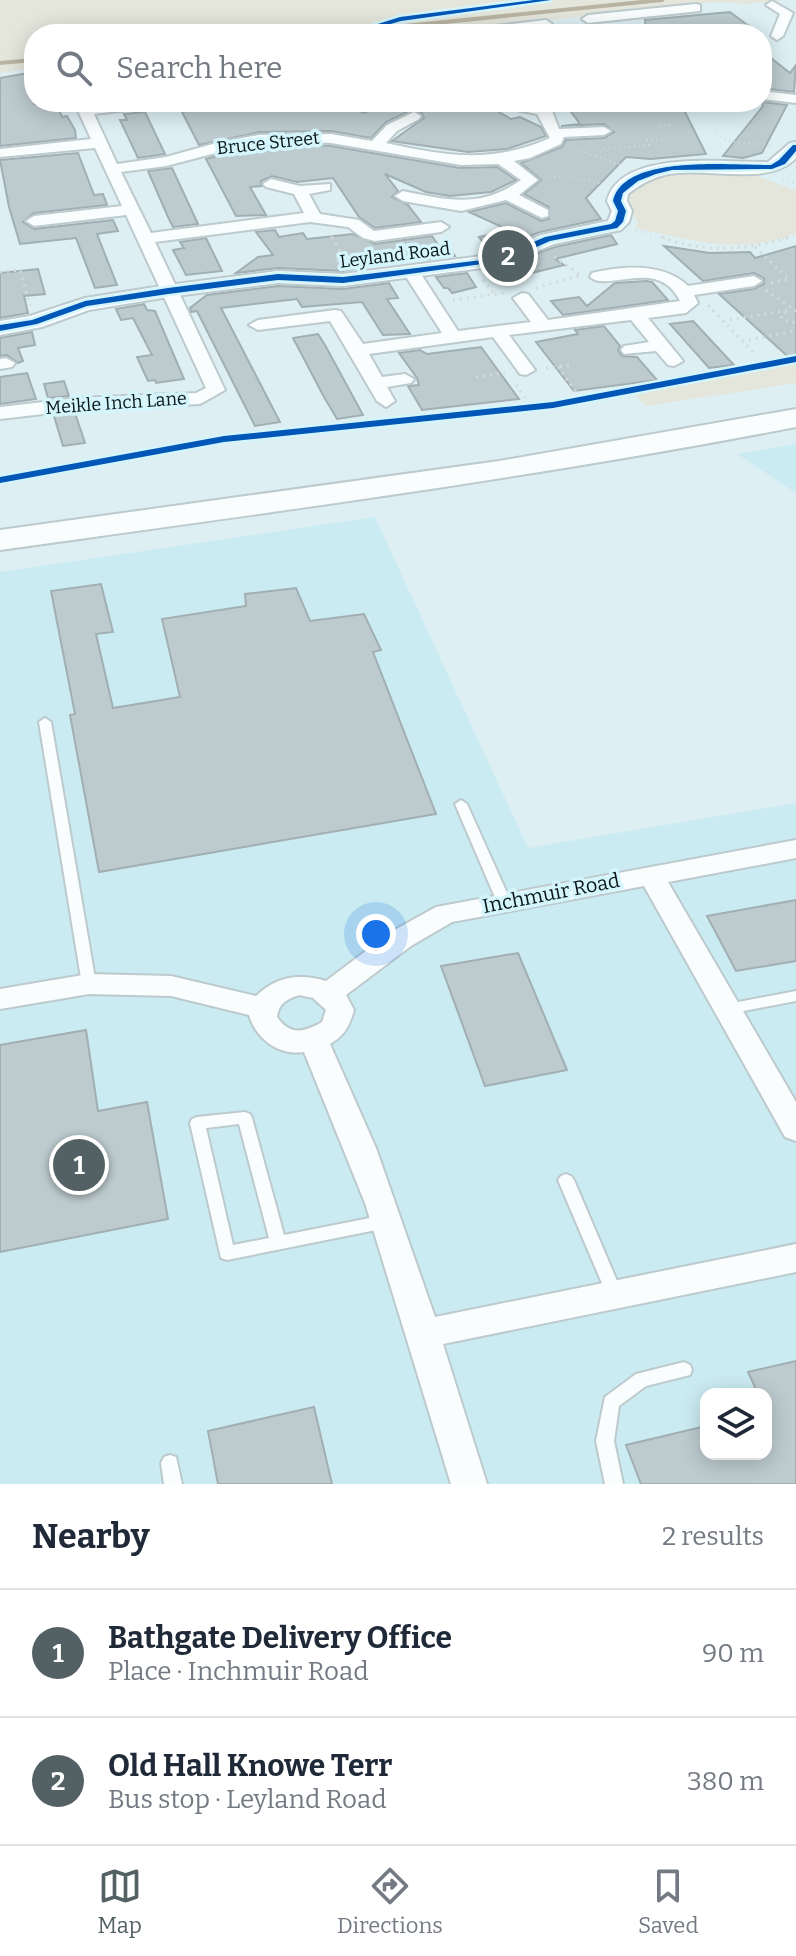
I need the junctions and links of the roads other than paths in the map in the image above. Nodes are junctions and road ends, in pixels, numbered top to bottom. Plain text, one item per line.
1 (772, 5) dead end
2 (696, 8) dead end
3 (588, 19) dead end
4 (776, 39) dead end
5 (772, 96) edge
6 (796, 99) edge
7 (86, 112) edge
8 (545, 112) edge
9 (414, 116) dead end
10 (604, 131) dead end
11 (553, 139) junction
12 (99, 143) junction
13 (377, 144) junction
14 (786, 146) edge
15 (0, 153) edge
16 (501, 159) junction
17 (113, 169) junction
18 (271, 184) dead end
19 (325, 187) dead end
20 (300, 191) junction
21 (507, 195) junction
22 (403, 196) dead end
23 (131, 210) junction
24 (542, 213) dead end
25 (310, 217) junction
26 (34, 221) dead end
27 (441, 227) dead end
28 (144, 239) junction
29 (411, 272) junction
30 (598, 277) dead end
31 (754, 281) dead end
32 (168, 291) junction
33 (686, 297) junction
34 (522, 298) dead end
35 (635, 314) junction
36 (258, 325) dead end
37 (543, 326) junction
38 (0, 328) edge
39 (497, 331) junction
40 (453, 337) junction
41 (661, 345) junction
42 (358, 350) junction
43 (630, 350) dead end
44 (674, 361) dead end
45 (517, 372) road end
46 (405, 379) dead end
47 (376, 383) junction
48 (796, 398) edge
49 (386, 401) dead end
50 (0, 413) edge
51 (796, 418) edge
52 (0, 519) edge
53 (0, 540) edge
54 (45, 722) dead end
55 (461, 804) dead end
56 (796, 849) edge
57 (650, 874) junction
58 (504, 902) junction
59 (89, 984) junction
60 (329, 993) junction
61 (796, 996) edge
62 (0, 999) edge
63 (263, 1008) junction
64 (728, 1009) junction
65 (314, 1041) junction
66 (796, 1129) edge
67 (566, 1180) dead end
68 (385, 1222) junction
69 (278, 1243) junction
70 (796, 1258) edge
71 (615, 1295) junction
72 (423, 1334) junction
73 (684, 1370) dead end
74 (170, 1463) dead end
75 (173, 1484) edge
76 (469, 1484) edge
77 (614, 1484) edge

1 - 4 street
2 - 3 street
5 - 6 street
7 - 12 street
8 - 11 street
9 - 13 street
10 - 11 street, Bruce Street
11 - 16 street, Bruce Street
12 - 15 street
12 - 17 street
13 - 16 street, Bruce Street
13 - 17 street, Bruce Street
14 - 29 street, Leyland Road
16 - 21 street
17 - 23 street
18 - 20 street
19 - 20 street
20 - 25 street
21 - 22 street
21 - 24 street
23 - 26 street
23 - 28 street
25 - 27 street
25 - 28 street
28 - 32 street
29 - 32 street, Leyland Road
29 - 40 street
30 - 33 street
31 - 33 street
32 - 38 street, Leyland Road
32 - 50 street, Meikle Inch Lane
33 - 35 street
34 - 37 street
35 - 37 street
35 - 41 street
36 - 42 street
37 - 39 street
39 - 40 street
39 - 45 street
40 - 42 street
41 - 43 street
41 - 44 street
42 - 47 street
46 - 47 street
47 - 49 street
48 - 52 main road
51 - 53 main road
54 - 59 lane
55 - 58 lane
56 - 57 street, Inchmuir Road
57 - 58 street, Inchmuir Road
57 - 64 street
58 - 60 street, Inchmuir Road
59 - 62 street
59 - 63 street
60 - 63 street
60 - 65 street
61 - 64 lane
63 - 65 street
64 - 66 street
65 - 68 street
67 - 71 lane
68 - 69 lane
68 - 72 street
69 - 69 lane
70 - 71 street
71 - 72 street
72 - 76 street
73 - 77 lane
74 - 75 lane

